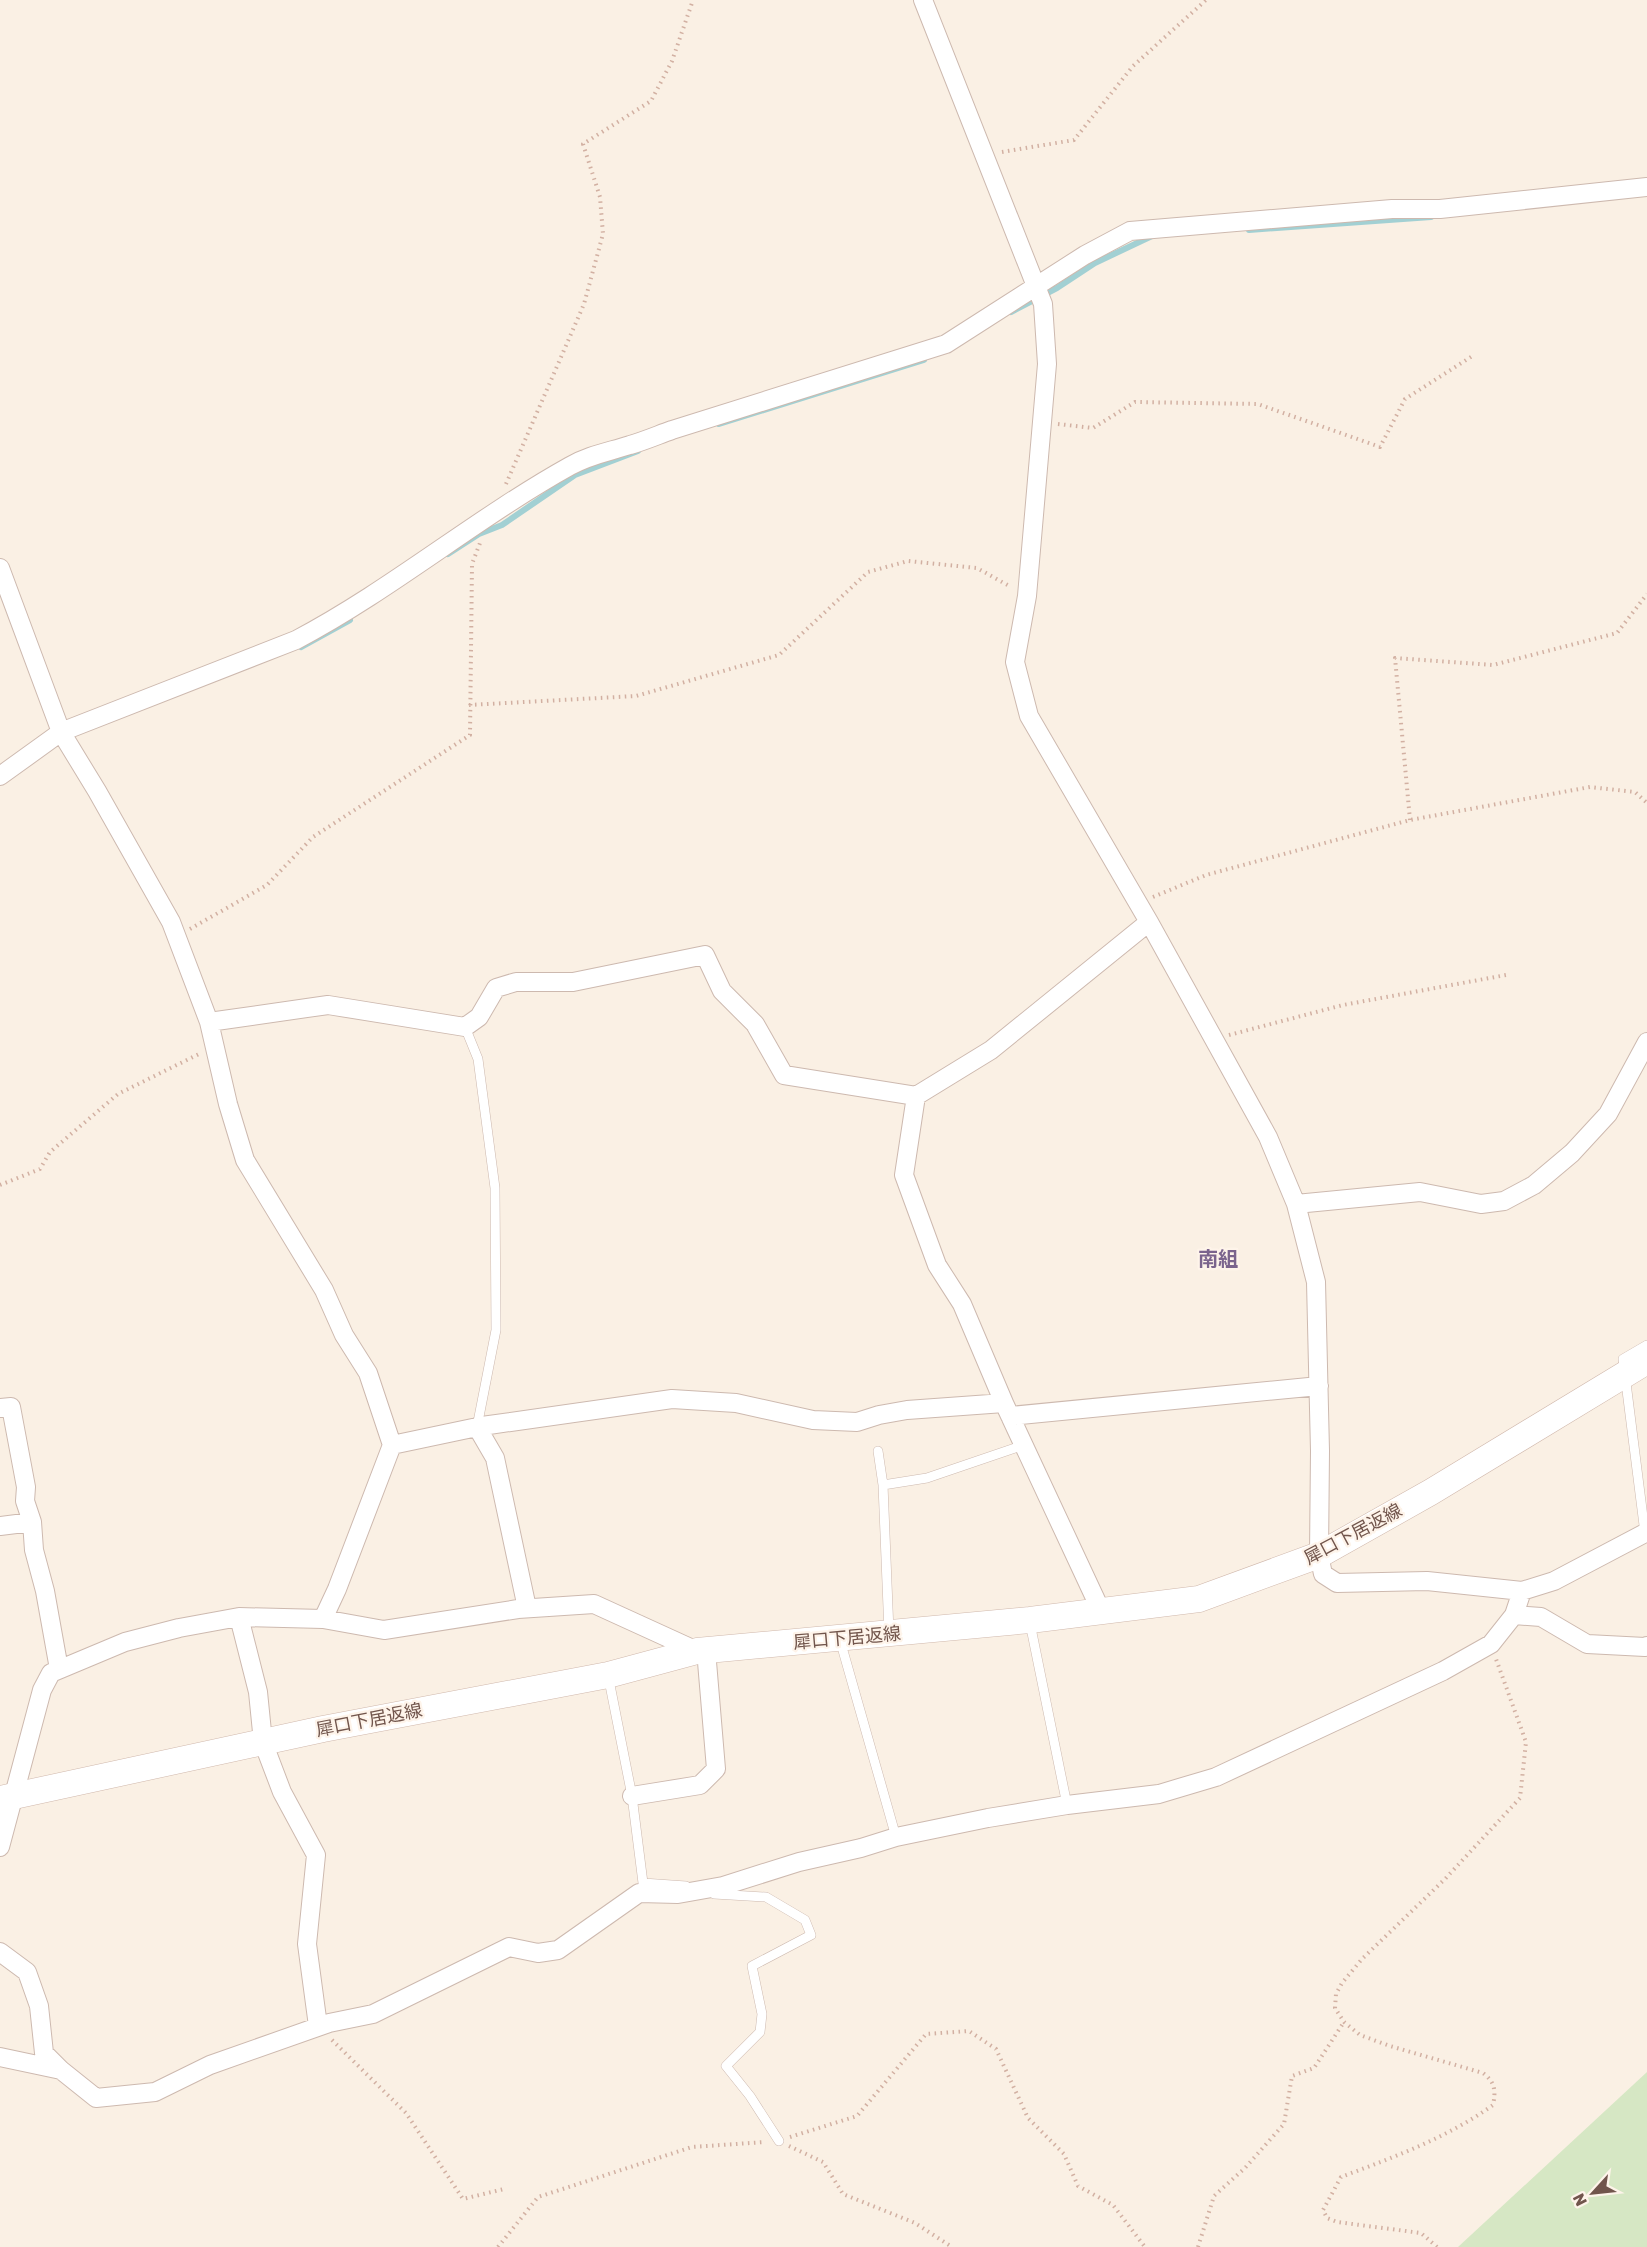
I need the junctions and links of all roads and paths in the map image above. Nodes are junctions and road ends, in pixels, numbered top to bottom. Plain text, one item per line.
1 (923, 0) edge
2 (1206, 0) edge
3 (984, 154) junction
4 (1647, 187) edge
5 (1035, 287) junction
6 (1474, 355) dead end
7 (1042, 423) junction
8 (0, 568) edge
9 (1647, 594) edge
10 (1027, 596) junction
11 (470, 705) dead end
12 (61, 732) junction
13 (0, 776) edge
14 (1647, 804) edge
15 (1410, 820) junction
16 (1138, 903) junction
17 (1149, 922) junction
18 (1506, 975) dead end
19 (209, 1022) junction
20 (465, 1027) junction
21 (1214, 1039) junction
22 (1647, 1042) edge
23 (215, 1047) junction
24 (916, 1096) junction
25 (0, 1185) edge
26 (1296, 1204) junction
27 (1647, 1345) edge
28 (1647, 1361) edge
29 (1625, 1374) junction
30 (1319, 1386) junction
31 (0, 1408) edge
32 (1007, 1409) junction
33 (477, 1427) junction
34 (392, 1445) junction
35 (1024, 1445) junction
36 (878, 1451) dead end
37 (883, 1485) junction
38 (32, 1522) junction
39 (0, 1526) edge
40 (1646, 1533) edge
41 (1319, 1555) junction
42 (1522, 1591) junction
43 (527, 1608) junction
44 (1102, 1613) junction
45 (1514, 1615) junction
46 (239, 1617) junction
47 (323, 1619) junction
48 (1030, 1620) junction
49 (889, 1634) junction
50 (840, 1638) junction
51 (1491, 1644) junction
52 (1647, 1646) edge
53 (702, 1650) junction
54 (59, 1669) junction
55 (608, 1675) junction
56 (263, 1742) junction
57 (632, 1796) junction
58 (7, 1797) edge
59 (1067, 1805) junction
60 (896, 1837) junction
61 (0, 1847) edge
62 (712, 1888) junction
63 (688, 1892) junction
64 (0, 1952) edge
65 (1344, 2022) junction
66 (318, 2026) junction
67 (0, 2057) edge
68 (62, 2070) junction
69 (779, 2141) junction
70 (504, 2189) dead end
71 (498, 2247) edge
72 (952, 2247) edge
73 (1144, 2247) edge
74 (1198, 2247) edge
75 (1437, 2247) edge

1 - 3 street
2 - 3 path
3 - 5 street
4 - 5 street
5 - 7 street
5 - 12 street
6 - 7 path
7 - 10 street
8 - 12 street
9 - 15 path
10 - 11 path
10 - 16 street
12 - 13 street
12 - 19 street
14 - 15 path
15 - 16 path
16 - 17 street
17 - 21 street
17 - 24 street
18 - 21 path
19 - 20 street
19 - 23 street
20 - 24 street
20 - 33 lane
21 - 26 street
22 - 26 street
23 - 25 path
23 - 34 street
24 - 32 street
26 - 30 street
27 - 29 lane
28 - 29 main road, 犀口下居返線
29 - 40 lane
29 - 41 main road, 犀口下居返線
30 - 32 street
30 - 41 street
31 - 38 street
32 - 33 street
32 - 35 street
33 - 34 street
33 - 43 street
34 - 47 street
35 - 37 lane
35 - 44 street
36 - 37 lane
37 - 49 lane
38 - 39 street
38 - 54 street
40 - 42 street
41 - 42 street
41 - 44 main road, 犀口下居返線
42 - 45 street
43 - 47 street
43 - 53 street
44 - 48 main road, 犀口下居返線
45 - 51 street
45 - 52 street
46 - 47 street
46 - 54 street
46 - 56 street
48 - 49 main road, 犀口下居返線
48 - 59 lane
49 - 50 main road, 犀口下居返線
50 - 53 main road, 犀口下居返線
50 - 60 lane
51 - 59 street
51 - 65 path
53 - 55 main road, 犀口下居返線
53 - 57 street
54 - 58 street
55 - 56 main road, 犀口下居返線
55 - 57 lane
56 - 58 main road, 犀口下居返線
56 - 66 street
57 - 62 lane
58 - 61 street
59 - 60 street
60 - 62 street
62 - 63 street
63 - 66 street
63 - 69 lane
64 - 68 street
65 - 74 path
65 - 75 path
66 - 68 street
66 - 70 path
67 - 68 street
69 - 71 path
69 - 72 path
69 - 73 path

